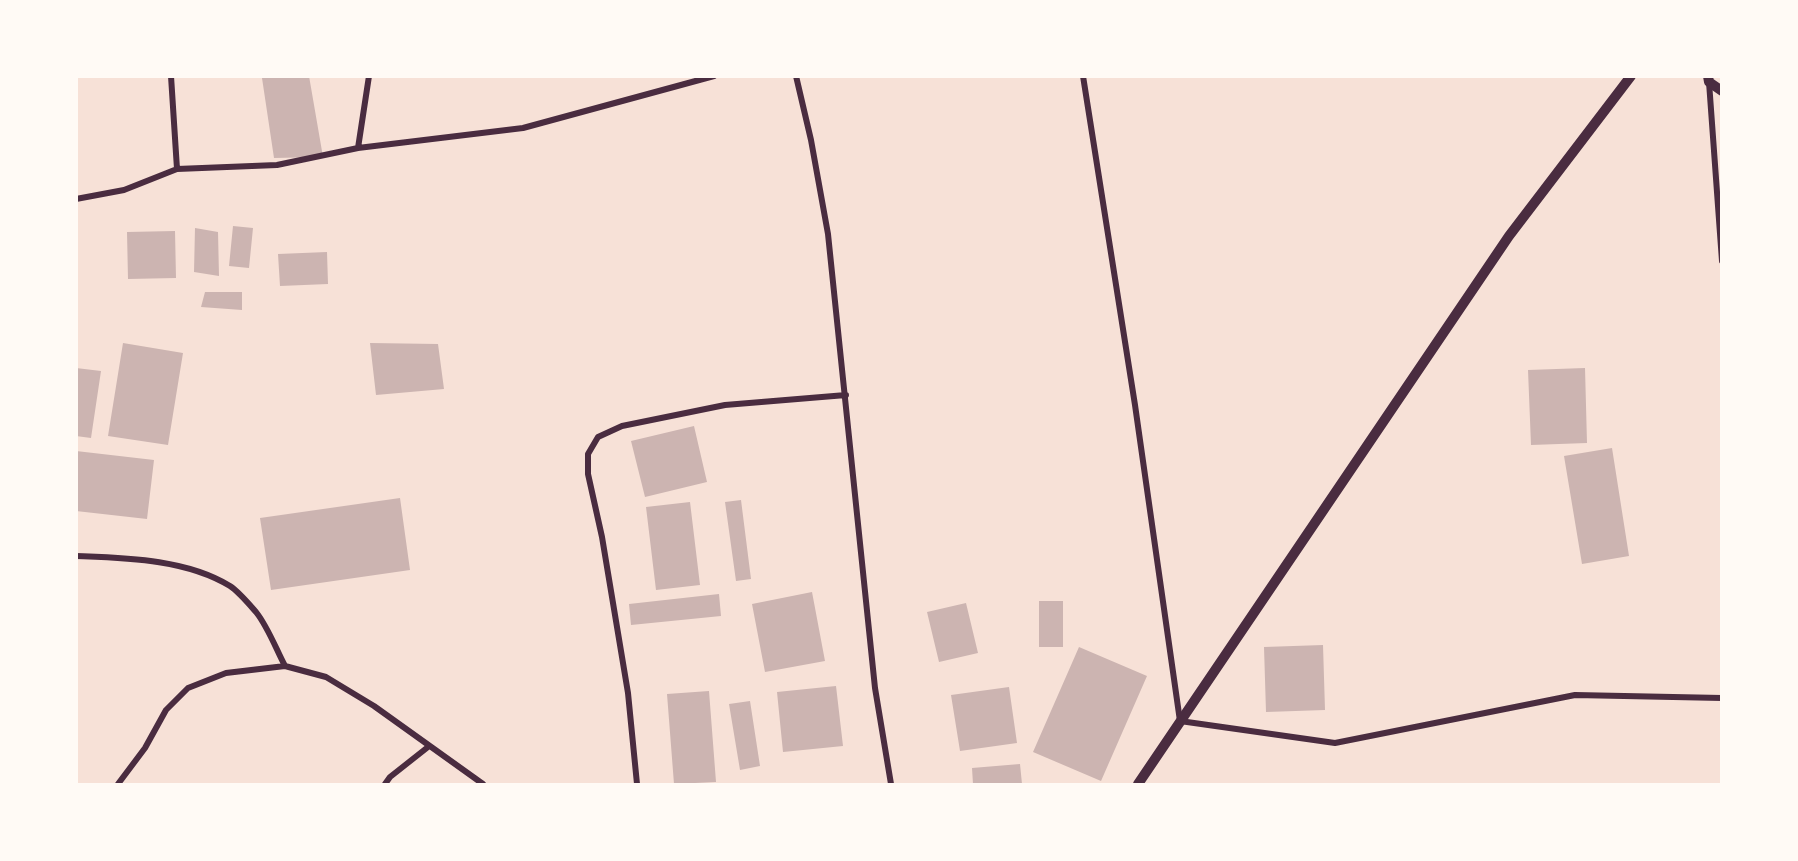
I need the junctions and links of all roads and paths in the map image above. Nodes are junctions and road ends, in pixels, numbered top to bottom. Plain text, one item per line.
1 (171, 76) edge
2 (369, 76) edge
3 (714, 76) edge
4 (796, 76) edge
5 (1083, 76) edge
6 (1630, 76) edge
7 (1709, 79) edge
8 (1722, 91) edge
9 (358, 148) junction
10 (177, 168) junction
11 (76, 199) edge
12 (1722, 261) edge
13 (846, 395) junction
14 (76, 556) edge
15 (285, 666) junction
16 (1722, 698) edge
17 (1180, 721) junction
18 (429, 747) junction
19 (118, 784) edge
20 (386, 784) edge
21 (483, 784) edge
22 (637, 784) edge
23 (891, 784) edge
24 (1138, 784) edge

1 - 10 street
2 - 9 street
3 - 9 street
4 - 13 street
5 - 17 street
6 - 17 street
7 - 8 street
7 - 12 street
9 - 10 street
10 - 11 street
13 - 22 street
13 - 23 street
14 - 15 street
15 - 18 street
15 - 19 street
16 - 17 street
17 - 24 street
18 - 20 street
18 - 21 street

